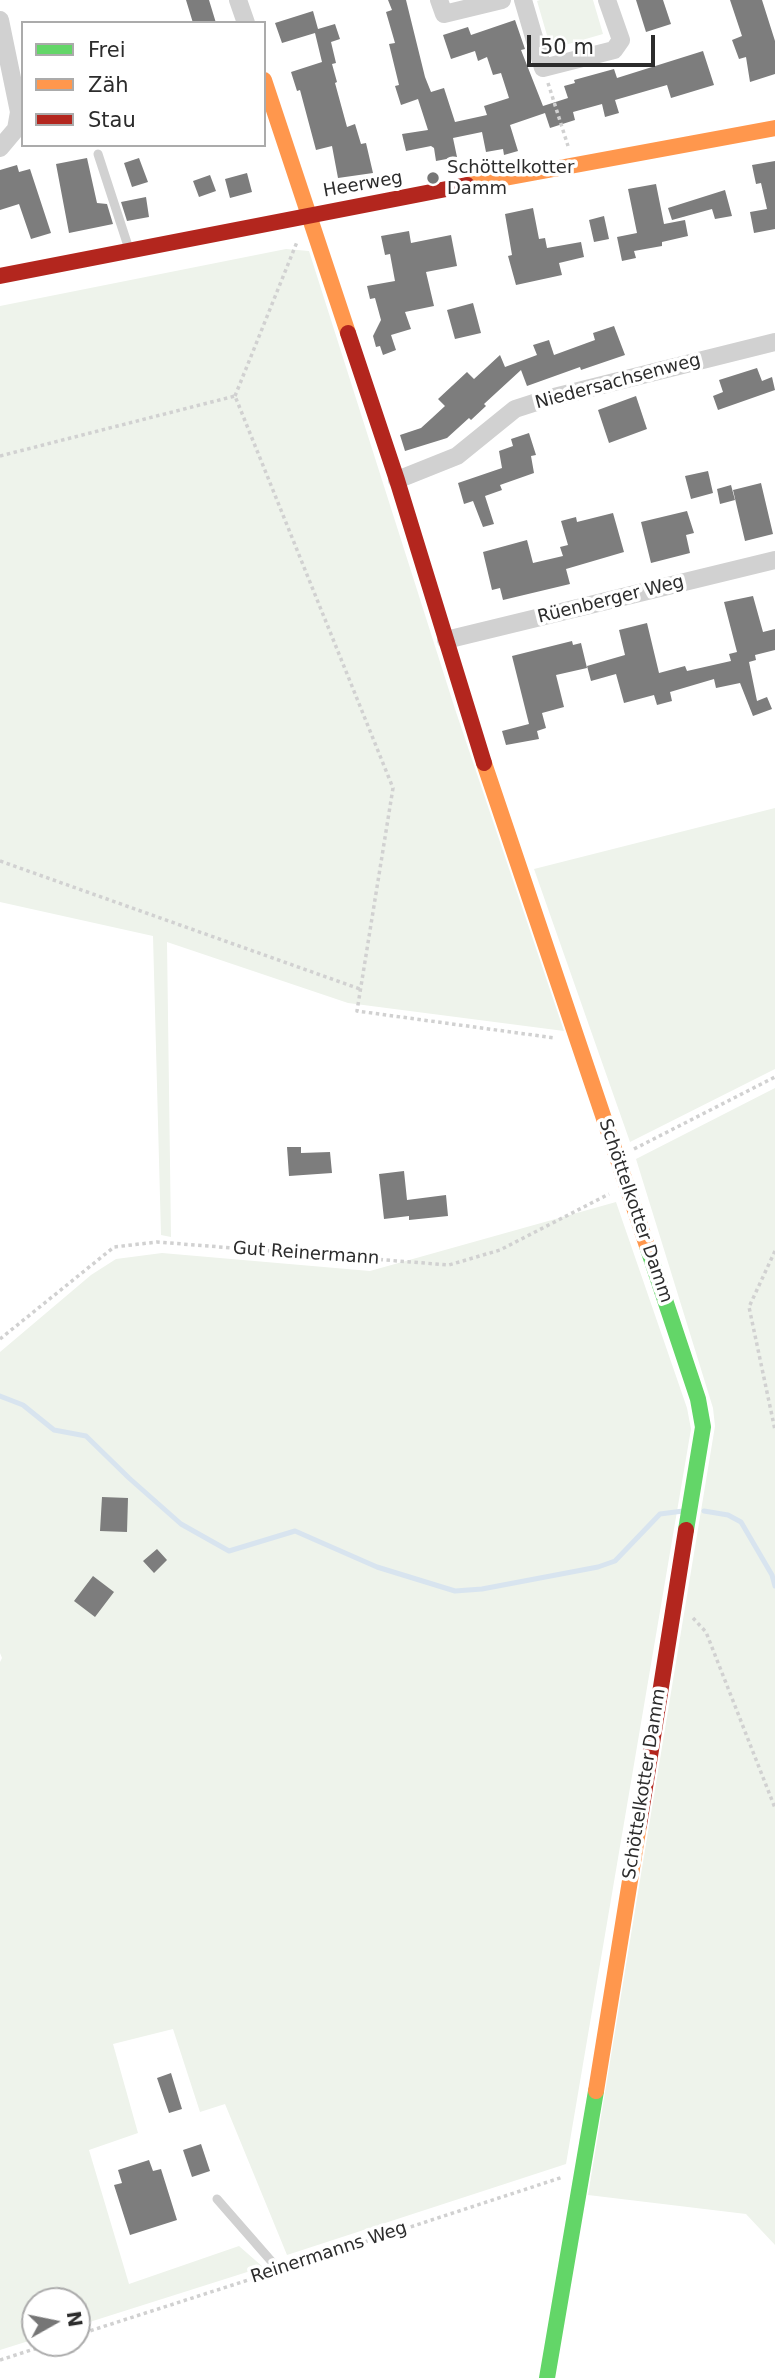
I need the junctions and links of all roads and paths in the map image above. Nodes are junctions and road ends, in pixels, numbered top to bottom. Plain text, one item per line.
1 (238, 0) edge
2 (439, 0) edge
3 (502, 0) edge
4 (523, 0) edge
5 (607, 0) edge
6 (0, 20) edge
7 (245, 21) edge
8 (543, 68) junction
9 (266, 86) edge
10 (775, 128) edge
11 (0, 148) edge
12 (98, 154) dead end
13 (574, 167) junction
14 (309, 215) junction
15 (130, 250) junction
16 (0, 276) edge
17 (775, 341) edge
18 (234, 396) junction
19 (0, 456) edge
20 (397, 480) junction
21 (775, 560) edge
22 (446, 640) junction
23 (0, 861) edge
24 (360, 989) junction
25 (578, 1041) junction
26 (775, 1076) edge
27 (617, 1158) junction
28 (626, 1185) junction
29 (775, 1251) edge
30 (0, 1339) edge
31 (775, 1430) edge
32 (676, 1599) junction
33 (775, 1808) edge
34 (581, 2170) junction
35 (217, 2199) dead end
36 (279, 2270) junction
37 (91, 2330) edge
38 (21, 2353) edge
39 (0, 2360) edge
40 (547, 2378) edge

1 - 7 street
2 - 3 street
4 - 8 street
5 - 8 street
6 - 11 street
8 - 13 path
9 - 14 street, Schöttelkotter Damm
10 - 13 street, Heerweg
12 - 15 lane
13 - 14 street, Heerweg
14 - 15 street, Heerweg
14 - 18 path
14 - 20 street, Schöttelkotter Damm
15 - 16 street, Heerweg
17 - 20 street, Niedersachsenweg
18 - 19 path
18 - 24 path
20 - 22 street, Schöttelkotter Damm
21 - 22 street, Rüenberger Weg
22 - 25 street, Schöttelkotter Damm
23 - 24 path
24 - 25 path
25 - 27 street, Schöttelkotter Damm
26 - 27 path
27 - 28 street, Schöttelkotter Damm
28 - 30 path, Gut Reinermann
28 - 32 street, Schöttelkotter Damm
29 - 31 path
32 - 33 path
32 - 34 street, Schöttelkotter Damm
34 - 36 path, Reinermanns Weg
34 - 40 street, Schöttelkotter Damm
35 - 36 lane
36 - 37 path, Reinermanns Weg
38 - 39 path

